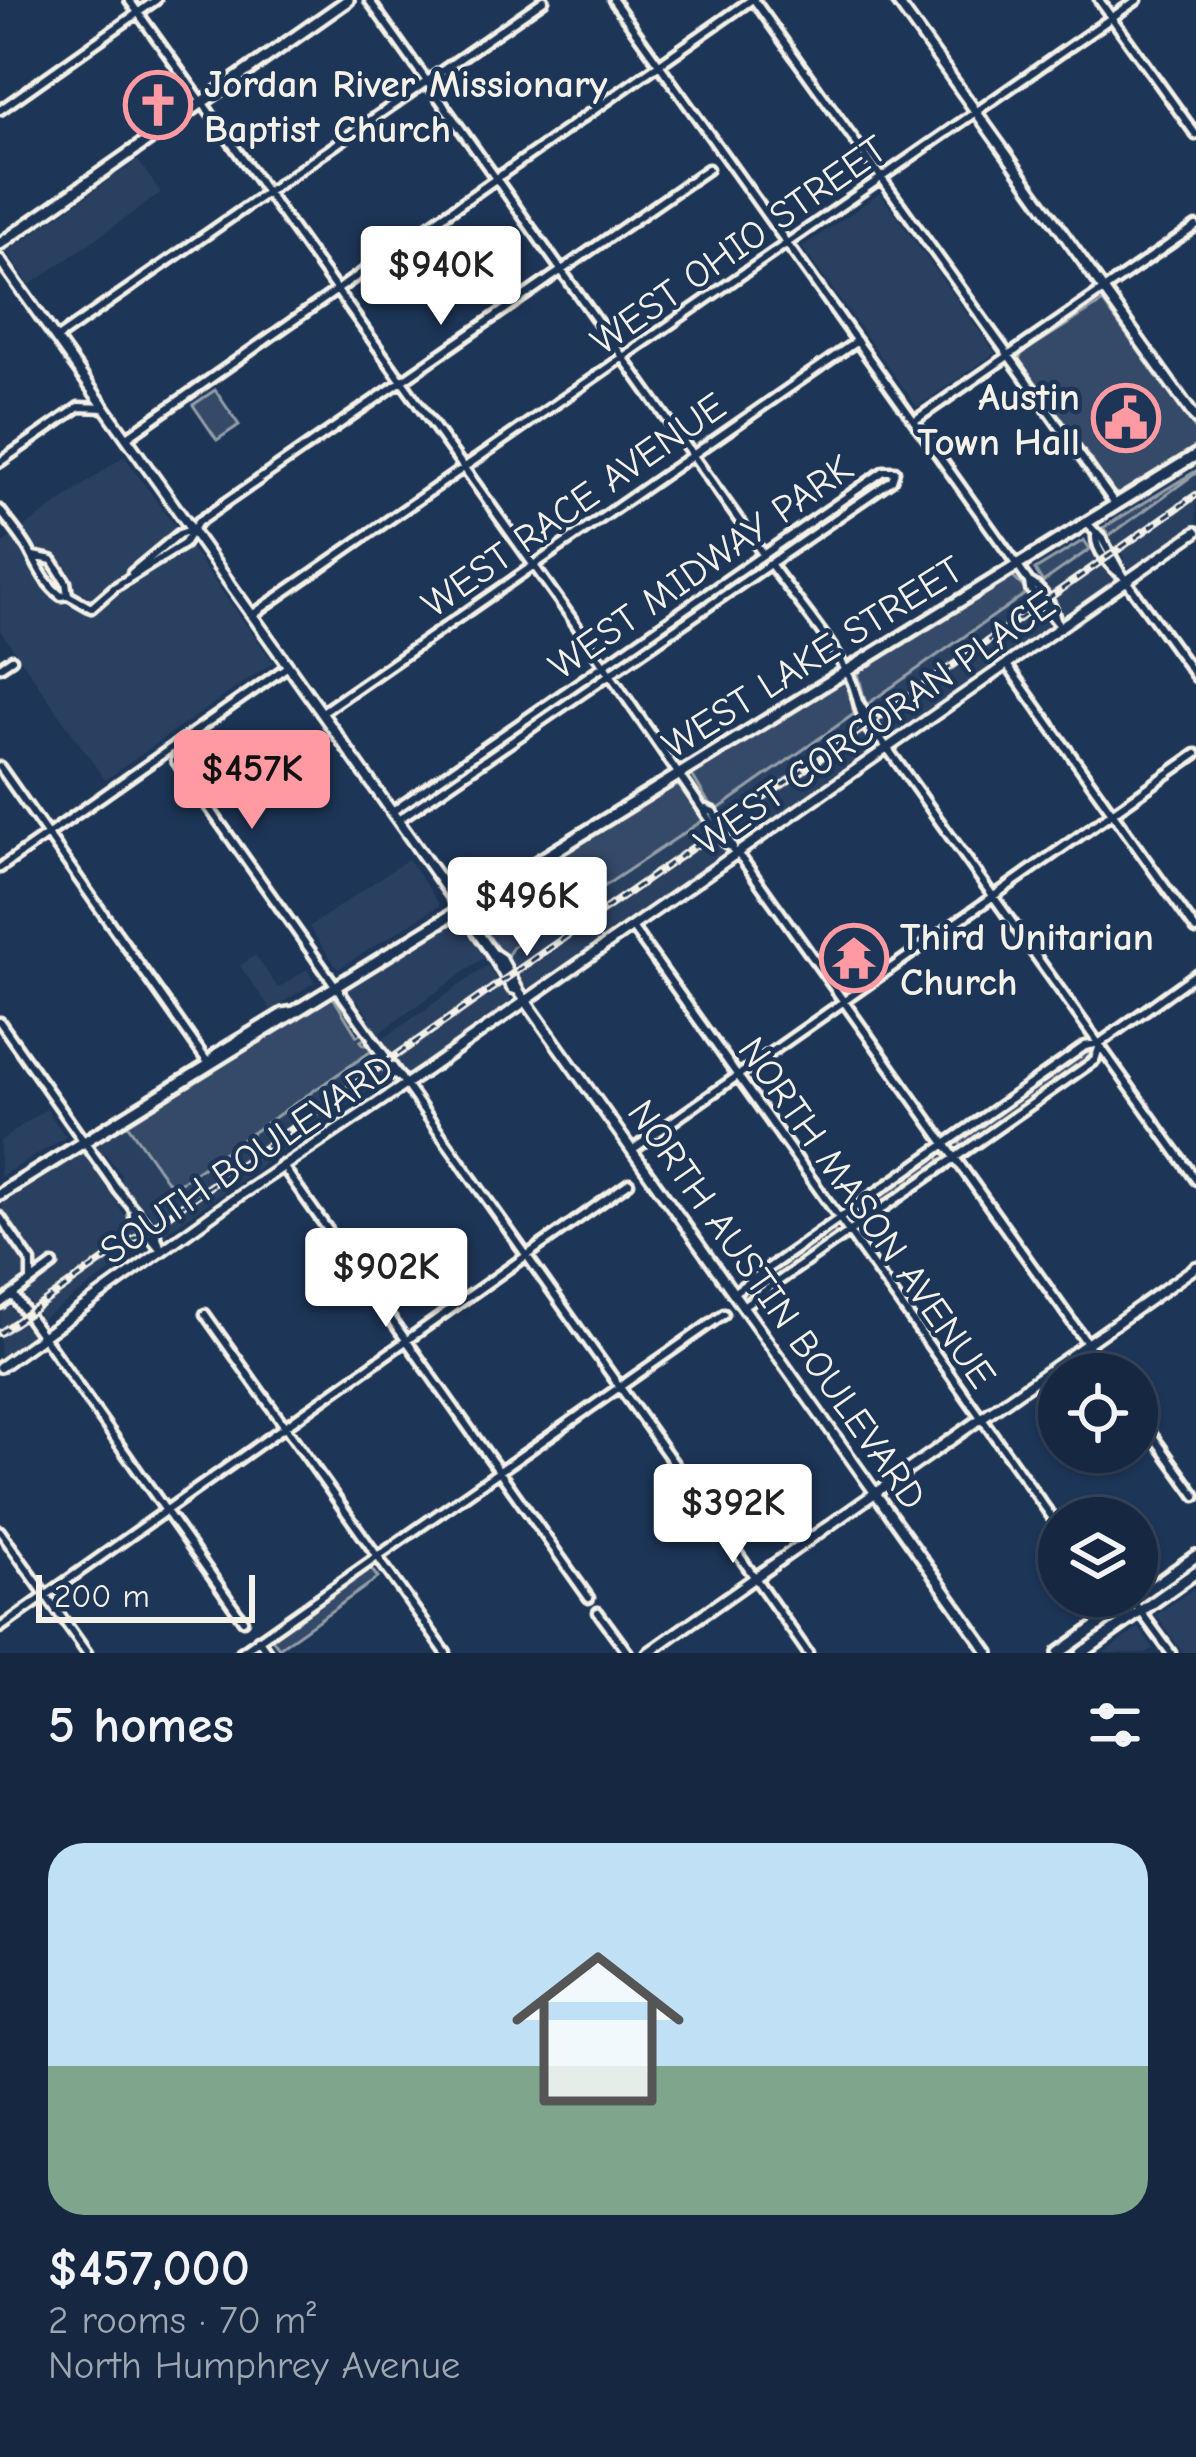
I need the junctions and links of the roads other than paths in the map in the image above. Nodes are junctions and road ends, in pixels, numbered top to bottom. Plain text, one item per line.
1 (129, 0) edge
2 (156, 0) edge
3 (348, 0) edge
4 (369, 0) edge
5 (544, 0) edge
6 (613, 0) edge
7 (752, 0) edge
8 (896, 0) edge
9 (1099, 0) edge
10 (1137, 0) edge
11 (138, 13) junction
12 (1112, 18) junction
13 (659, 64) junction
14 (427, 82) junction
15 (202, 103) junction
16 (0, 110) edge
17 (976, 112) junction
18 (1195, 131) edge
19 (708, 169) dead end
20 (496, 178) junction
21 (881, 178) junction
22 (266, 193) junction
23 (1196, 226) edge
24 (787, 243) junction
25 (0, 244) edge
26 (0, 260) edge
27 (562, 271) junction
28 (336, 290) junction
29 (1104, 290) junction
30 (56, 339) junction
31 (857, 341) junction
32 (1009, 356) junction
33 (623, 357) junction
34 (401, 381) junction
35 (105, 408) junction
36 (1196, 419) edge
37 (914, 422) junction
38 (126, 438) junction
39 (692, 455) junction
40 (1196, 455) edge
41 (0, 462) edge
42 (464, 468) junction
43 (845, 497) junction
44 (1115, 504) junction
45 (852, 507) junction
46 (0, 510) edge
47 (1086, 522) junction
48 (192, 530) junction
49 (1196, 532) edge
50 (763, 554) junction
51 (33, 556) junction
52 (770, 564) junction
53 (533, 565) junction
54 (1017, 565) junction
55 (1125, 578) junction
56 (68, 595) junction
57 (252, 615) junction
58 (1059, 624) junction
59 (12, 658) dead end
60 (1007, 664) junction
61 (604, 665) junction
62 (288, 666) junction
63 (0, 667) edge
64 (846, 670) junction
65 (610, 674) junction
66 (1196, 677) edge
67 (321, 712) junction
68 (177, 744) junction
69 (885, 745) junction
70 (1196, 754) edge
71 (0, 767) edge
72 (680, 773) junction
73 (1113, 813) junction
74 (395, 816) junction
75 (48, 835) junction
76 (736, 850) junction
77 (0, 868) edge
78 (993, 897) junction
79 (460, 909) junction
80 (632, 927) junction
81 (1196, 930) edge
82 (1196, 974) edge
83 (335, 987) junction
84 (526, 1001) junction
85 (844, 1002) junction
86 (0, 1022) edge
87 (1100, 1043) junction
88 (209, 1064) junction
89 (738, 1076) junction
90 (403, 1082) junction
91 (84, 1142) junction
92 (945, 1144) junction
93 (632, 1150) junction
94 (955, 1158) junction
95 (282, 1165) junction
96 (1196, 1180) edge
97 (629, 1184) dead end
98 (0, 1194) edge
99 (0, 1217) edge
100 (839, 1218) junction
101 (849, 1232) junction
102 (161, 1250) junction
103 (526, 1256) junction
104 (53, 1265) dead end
105 (1196, 1268) edge
106 (31, 1281) junction
107 (733, 1292) junction
108 (13, 1294) junction
109 (0, 1304) edge
110 (743, 1306) junction
111 (205, 1314) dead end
112 (724, 1314) dead end
113 (43, 1336) junction
114 (407, 1341) junction
115 (1088, 1344) junction
116 (1094, 1353) edge
117 (0, 1367) edge
118 (620, 1387) junction
119 (981, 1418) junction
120 (285, 1426) junction
121 (1158, 1443) edge
122 (499, 1471) junction
123 (875, 1493) junction
124 (1196, 1496) edge
125 (1038, 1498) edge
126 (166, 1511) junction
127 (0, 1531) edge
128 (377, 1556) junction
129 (1196, 1556) edge
130 (1196, 1572) edge
131 (754, 1577) junction
132 (1158, 1583) edge
133 (46, 1595) junction
134 (589, 1598) dead end
135 (1158, 1599) edge
136 (598, 1612) dead end
137 (1110, 1617) edge
138 (1133, 1617) edge
139 (1145, 1617) edge
140 (243, 1620) dead end
141 (0, 1628) edge
142 (258, 1639) junction
143 (87, 1653) edge
144 (240, 1653) edge
145 (268, 1653) edge
146 (446, 1653) edge
147 (628, 1653) edge
148 (648, 1653) edge
149 (808, 1653) edge
150 (989, 1653) edge
151 (1059, 1653) edge
152 (1082, 1653) edge
153 (1171, 1653) edge

1 - 11 street
2 - 11 street
3 - 15 main road
4 - 14 street
5 - 14 street
6 - 13 street
7 - 13 street
7 - 21 street
8 - 17 street
9 - 12 street
10 - 12 street, WEST OHIO STREET
11 - 15 street
11 - 16 street
12 - 17 street, WEST OHIO STREET
12 - 18 street
13 - 20 street
13 - 24 street
14 - 20 street
14 - 22 street
15 - 22 street
15 - 25 main road
17 - 21 street, WEST OHIO STREET
17 - 29 street
19 - 27 street
20 - 27 street
20 - 28 street
21 - 24 street, WEST OHIO STREET
21 - 32 street
22 - 28 street
22 - 30 street
23 - 29 street
24 - 31 street
24 - 33 street, WEST OHIO STREET
26 - 30 street, NORTH AUSTIN BOULEVARD
27 - 33 street
27 - 34 street
28 - 34 street
28 - 38 street
29 - 32 street
29 - 36 street
30 - 35 street, NORTH AUSTIN BOULEVARD
31 - 37 street
31 - 39 street, WEST RACE AVENUE
32 - 37 street
32 - 44 street
33 - 39 street
33 - 42 street, WEST OHIO STREET
34 - 42 street
34 - 48 street
35 - 38 street, NORTH AUSTIN BOULEVARD
35 - 41 street
37 - 54 street
38 - 48 street, NORTH AUSTIN BOULEVARD
39 - 50 street
39 - 53 street, WEST RACE AVENUE
40 - 44 main road, WEST LAKE STREET
42 - 53 street
42 - 57 street, WEST OHIO STREET
43 - 45 street
43 - 45 street, WEST MIDWAY PARK
43 - 50 street, WEST MIDWAY PARK
44 - 47 main road, WEST LAKE STREET
45 - 52 street, WEST MIDWAY PARK
46 - 51 street
47 - 54 main road, WEST LAKE STREET
47 - 55 street
48 - 56 street
48 - 57 street, NORTH AUSTIN BOULEVARD
49 - 55 street, WEST CORCORAN PLACE
50 - 52 street
50 - 61 street, WEST MIDWAY PARK
51 - 56 street
51 - 56 street
52 - 64 street
52 - 65 street, WEST MIDWAY PARK
53 - 61 street
53 - 67 street, WEST RACE AVENUE
54 - 58 street
54 - 64 main road, WEST LAKE STREET
55 - 58 street, WEST CORCORAN PLACE
55 - 66 street
57 - 62 street, NORTH AUSTIN BOULEVARD
58 - 60 street, WEST CORCORAN PLACE
59 - 63 street
60 - 69 street, WEST CORCORAN PLACE
60 - 73 street
61 - 65 street
61 - 74 street, WEST MIDWAY PARK
62 - 67 street, NORTH AUSTIN BOULEVARD
62 - 68 street
64 - 69 street
64 - 72 main road, WEST LAKE STREET
65 - 72 street
65 - 74 street, WEST MIDWAY PARK
67 - 74 street, NORTH AUSTIN BOULEVARD
68 - 75 street
68 - 83 street
69 - 76 street, WEST CORCORAN PLACE
69 - 78 street
70 - 73 street
71 - 75 street
72 - 76 street
72 - 79 main road, WEST LAKE STREET
73 - 78 street
73 - 81 street
74 - 79 street, NORTH AUSTIN BOULEVARD
75 - 77 street
75 - 88 street
76 - 80 street, WEST CORCORAN PLACE
76 - 85 street
78 - 85 street
78 - 87 street
79 - 83 main road, WEST LAKE STREET
79 - 84 street, NORTH AUSTIN BOULEVARD
80 - 84 street, WEST CORCORAN PLACE
80 - 89 street, NORTH MASON AVENUE
82 - 87 street
83 - 88 main road, WEST LAKE STREET
83 - 90 street
84 - 90 street, SOUTH BOULEVARD
84 - 93 street, NORTH AUSTIN BOULEVARD
85 - 89 street
85 - 92 street
86 - 91 street
87 - 92 street
87 - 94 street
87 - 96 street
88 - 91 main road, WEST LAKE STREET
89 - 93 street
89 - 100 street, NORTH MASON AVENUE
90 - 95 street, SOUTH BOULEVARD
90 - 103 street
91 - 98 main road, WEST LAKE STREET
91 - 102 street
92 - 94 street
92 - 100 street
93 - 107 street, NORTH AUSTIN BOULEVARD
94 - 101 street
94 - 115 street
95 - 102 street, SOUTH BOULEVARD
95 - 114 street
97 - 103 street
99 - 106 street
100 - 101 street, NORTH MASON AVENUE
100 - 107 street
101 - 110 street
101 - 119 street, NORTH MASON AVENUE
102 - 113 street, SOUTH BOULEVARD
103 - 114 street
103 - 118 street
104 - 106 street
105 - 115 street
106 - 108 street
107 - 110 street, NORTH AUSTIN BOULEVARD
108 - 109 street
108 - 113 street
110 - 123 street, NORTH AUSTIN BOULEVARD
111 - 120 street
112 - 118 street
113 - 117 street, SOUTH BOULEVARD
113 - 126 street
114 - 120 street
114 - 122 street
115 - 116 street
115 - 119 street
118 - 122 street
118 - 131 street
119 - 123 street
119 - 125 street, NORTH MASON AVENUE
120 - 126 street
120 - 128 street
121 - 124 street
122 - 128 street
122 - 134 street
123 - 131 street
123 - 150 street, NORTH AUSTIN BOULEVARD
126 - 133 street
126 - 140 street
127 - 133 street
128 - 142 street
128 - 146 street
129 - 132 main road
130 - 135 main road
131 - 148 street
131 - 149 street
133 - 141 street
133 - 143 street
136 - 147 street
137 - 151 main road
138 - 152 main road
139 - 153 street
142 - 144 street
142 - 145 street

